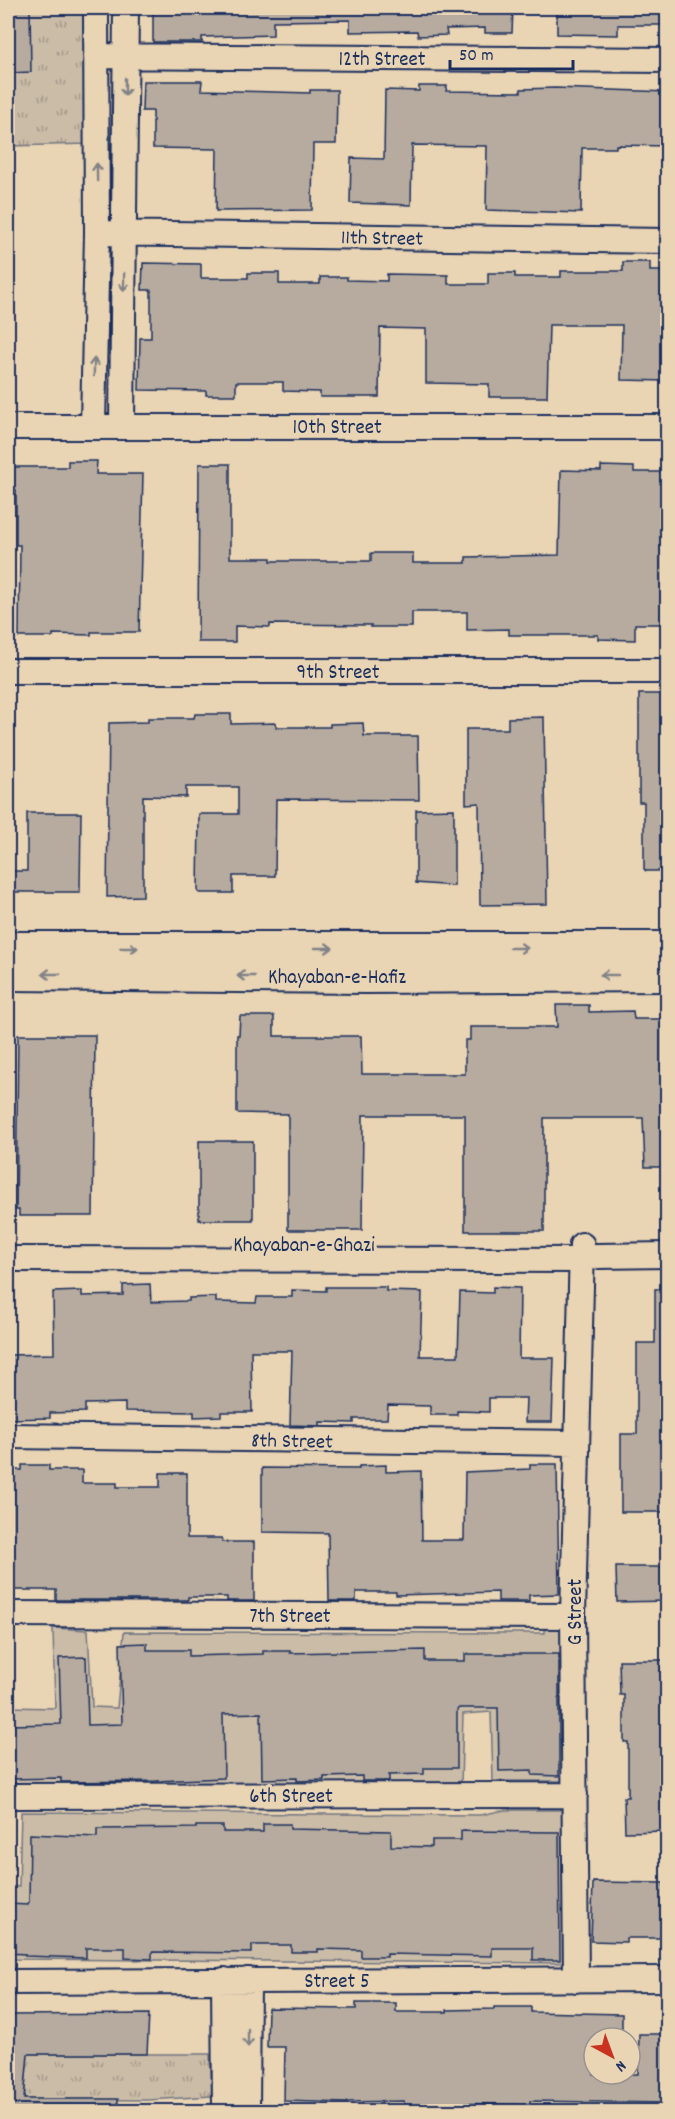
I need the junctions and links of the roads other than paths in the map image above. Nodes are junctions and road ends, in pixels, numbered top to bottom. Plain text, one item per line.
1 (96, 8) edge
2 (126, 8) edge
3 (96, 56) junction
4 (126, 57) junction
5 (668, 60) edge
6 (97, 233) junction
7 (124, 233) junction
8 (668, 241) edge
9 (93, 425) junction
10 (122, 425) junction
11 (8, 427) edge
12 (668, 427) edge
13 (8, 671) edge
14 (668, 671) edge
15 (8, 948) edge
16 (668, 948) edge
17 (367, 963) junction
18 (8, 974) edge
19 (668, 975) edge
20 (8, 1244) edge
21 (587, 1254) junction
22 (668, 1255) edge
23 (8, 1259) edge
24 (8, 1437) edge
25 (576, 1443) junction
26 (8, 1614) edge
27 (573, 1616) junction
28 (575, 1795) junction
29 (8, 1796) edge
30 (668, 1979) edge
31 (224, 1980) junction
32 (248, 1980) junction
33 (576, 1980) junction
34 (8, 1982) edge
35 (225, 2112) edge
36 (247, 2112) edge

1 - 3 street
2 - 4 street
3 - 4 street, 12th Street
6 -> 3 street
4 - 5 street, 12th Street
4 -> 7 street
6 - 7 street, 11th Street
9 -> 6 street
7 - 8 street, 11th Street
7 -> 10 street
9 - 10 street, 10th Street
9 - 11 street, 10th Street
10 - 12 street, 10th Street
13 - 14 street, 9th Street
15 -> 17 main road, Khayaban-e-Hafiz
17 -> 16 main road, Khayaban-e-Hafiz
17 -> 18 main road, Khayaban-e-Hafiz
19 -> 17 main road, Khayaban-e-Hafiz
20 - 21 street, Khayaban-e-Ghazi
21 - 22 street, Khayaban-e-Ghazi
21 - 23 street, Khayaban-e-Ghazi
21 - 25 street, G Street
24 - 25 street, 8th Street
25 - 27 street, G Street
26 - 27 street, 7th Street
27 - 28 street, G Street
28 - 29 street, 6th Street
28 - 33 street, G Street
30 - 33 street, Street 5
31 - 32 street, Street 5
31 - 34 street, Street 5
31 - 35 street
32 - 33 street, Street 5
32 -> 36 street

